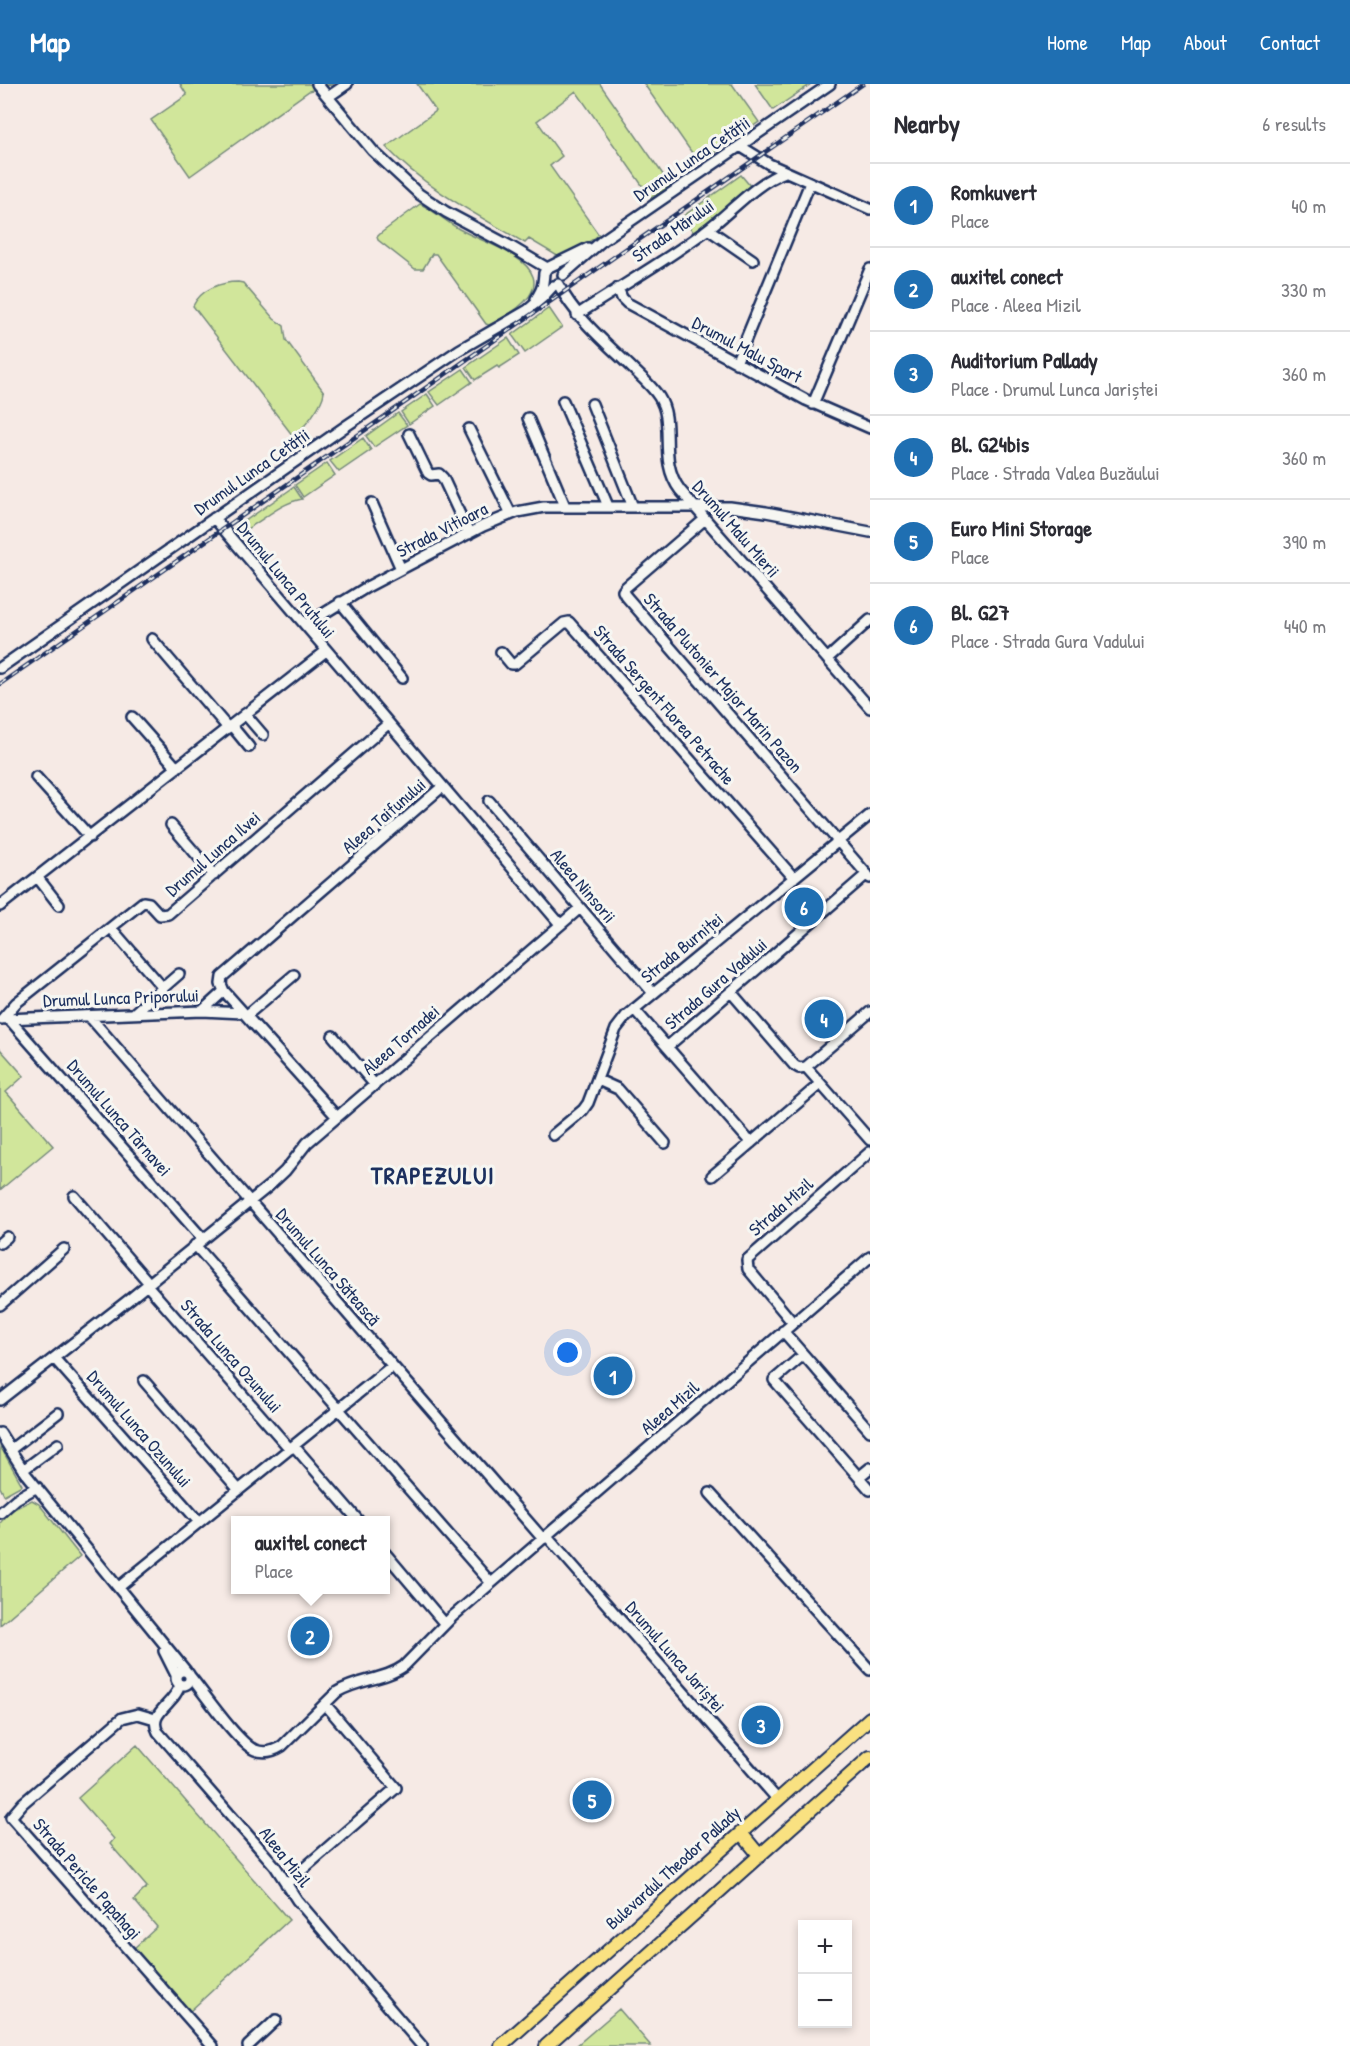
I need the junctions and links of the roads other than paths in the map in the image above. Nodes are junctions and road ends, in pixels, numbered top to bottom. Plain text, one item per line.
1 (317, 84) edge
2 (347, 84) edge
3 (830, 84) edge
4 (328, 97) junction
5 (740, 146) junction
6 (785, 172) junction
7 (810, 183) junction
8 (870, 209) edge
9 (708, 229) junction
10 (603, 240) junction
11 (753, 260) dead end
12 (870, 269) edge
13 (550, 276) junction
14 (618, 288) junction
15 (577, 315) junction
16 (736, 363) junction
17 (563, 401) dead end
18 (592, 404) dead end
19 (813, 404) junction
20 (528, 418) dead end
21 (870, 428) edge
22 (469, 429) dead end
23 (409, 434) dead end
24 (372, 503) dead end
25 (565, 506) junction
26 (608, 506) junction
27 (633, 507) junction
28 (695, 508) junction
29 (511, 514) junction
30 (214, 518) junction
31 (705, 519) junction
32 (870, 531) edge
33 (469, 534) junction
34 (401, 569) junction
35 (340, 602) junction
36 (870, 620) edge
37 (305, 626) junction
38 (152, 639) dead end
39 (326, 651) junction
40 (501, 652) dead end
41 (827, 659) junction
42 (0, 668) edge
43 (402, 678) dead end
44 (870, 708) edge
45 (245, 714) junction
46 (132, 717) dead end
47 (388, 724) junction
48 (230, 726) junction
49 (263, 735) dead end
50 (249, 747) dead end
51 (177, 768) junction
52 (36, 777) dead end
53 (442, 788) junction
54 (489, 801) dead end
55 (870, 815) edge
56 (171, 825) dead end
57 (90, 837) junction
58 (839, 841) junction
59 (214, 875) junction
60 (869, 876) edge
61 (38, 878) junction
62 (794, 878) junction
63 (59, 905) dead end
64 (0, 906) edge
65 (580, 908) junction
66 (560, 924) junction
67 (111, 928) junction
68 (179, 974) dead end
69 (294, 975) dead end
70 (163, 988) junction
71 (224, 991) junction
72 (731, 992) junction
73 (653, 993) junction
74 (634, 1009) junction
75 (202, 1011) junction
76 (870, 1012) edge
77 (133, 1014) junction
78 (245, 1014) junction
79 (89, 1016) junction
80 (4, 1019) edge
81 (333, 1036) dead end
82 (667, 1047) junction
83 (806, 1067) junction
84 (598, 1080) junction
85 (820, 1084) junction
86 (375, 1085) junction
87 (337, 1117) junction
88 (553, 1135) dead end
89 (870, 1140) edge
90 (665, 1143) dead end
91 (751, 1143) junction
92 (870, 1152) edge
93 (712, 1176) dead end
94 (74, 1196) dead end
95 (249, 1202) junction
96 (199, 1242) junction
97 (64, 1249) dead end
98 (867, 1260) edge
99 (870, 1271) edge
100 (148, 1284) junction
101 (0, 1305) edge
102 (793, 1323) junction
103 (783, 1331) junction
104 (803, 1355) junction
105 (54, 1358) junction
106 (392, 1366) junction
107 (144, 1380) dead end
108 (0, 1400) edge
109 (339, 1409) junction
110 (58, 1413) dead end
111 (870, 1431) edge
112 (0, 1434) edge
113 (58, 1444) dead end
114 (292, 1447) junction
115 (10, 1450) junction
116 (870, 1468) edge
117 (23, 1470) junction
118 (859, 1478) junction
119 (37, 1487) junction
120 (239, 1490) junction
121 (870, 1490) edge
122 (710, 1493) dead end
123 (0, 1513) edge
124 (354, 1516) edge
125 (199, 1522) junction
126 (545, 1538) junction
127 (390, 1559) edge
128 (492, 1584) junction
129 (119, 1587) junction
130 (445, 1624) junction
131 (159, 1638) junction
132 (870, 1670) edge
133 (188, 1674) junction
134 (176, 1675) junction
135 (180, 1685) junction
136 (325, 1704) junction
137 (870, 1718) edge
138 (155, 1719) junction
139 (870, 1757) edge
140 (778, 1800) junction
141 (741, 1833) junction
142 (760, 1856) junction
143 (286, 1884) junction
144 (276, 2020) dead end
145 (213, 2046) edge
146 (248, 2046) edge
147 (422, 2046) edge
148 (501, 2046) edge
149 (546, 2046) edge

1 - 4 street
2 - 4 street
3 - 5 street, Drumul Lunca Cetății
4 - 13 street
5 - 6 street
5 - 10 street, Drumul Lunca Cetății
6 - 7 street
6 - 9 street, Strada Mărului
7 - 8 street
7 - 16 street
9 - 11 street
9 - 14 street, Strada Mărului
10 - 13 street, Drumul Lunca Cetății
10 - 13 street, Drumul Lunca Cetății
12 - 19 street
13 - 15 street, Drumul Malu Mierii
13 - 30 street, Drumul Lunca Cetății
14 - 15 street, Strada Mărului
14 - 16 street, Drumul Malu Spart
15 - 28 street, Drumul Malu Mierii
16 - 19 street, Drumul Malu Spart
17 - 26 street
18 - 27 street
19 - 21 street, Drumul Malu Spart
20 - 25 street
22 - 29 street
23 - 33 street
24 - 34 street
25 - 26 street, Strada Vitioara
25 - 29 street, Strada Vitioara
26 - 27 street, Strada Vitioara
27 - 28 street, Strada Vitioara
28 - 31 street, Drumul Malu Mierii
28 - 32 street, Strada Vitioara
29 - 33 street, Strada Vitioara
30 - 37 street, Drumul Lunca Prutului
30 - 42 street, Drumul Lunca Cetății
31 - 41 street, Drumul Malu Mierii
31 - 58 street, Strada Plutonier Major Marin Pazon
33 - 34 street, Strada Vitioara
34 - 35 street, Strada Vitioara
35 - 37 street, Strada Vitioara
35 - 43 street
36 - 41 street
37 - 39 street, Drumul Lunca Prutului
38 - 48 street
39 - 45 street, Drumul Lunca Prutului
39 - 47 street
40 - 62 street, Strada Sergent Florea Petrache
41 - 44 street, Drumul Malu Mierii
45 - 48 street, Drumul Lunca Prutului
45 - 49 street
46 - 51 street
47 - 53 street
47 - 59 street, Drumul Lunca Ilvei
48 - 50 street
48 - 51 street, Drumul Lunca Prutului
51 - 57 street, Drumul Lunca Prutului
52 - 57 street
53 - 66 street, Aleea Taifunului
53 - 71 street, Aleea Taifunului
54 - 65 street, Aleea Ninsorii
55 - 58 street, Strada Burniței
56 - 59 street
57 - 61 street, Drumul Lunca Prutului
58 - 60 street, Strada Plutonier Major Marin Pazon
58 - 62 street, Strada Burniței
59 - 67 street, Drumul Lunca Ilvei
60 - 72 street, Strada Gura Vadului
61 - 63 street
61 - 64 street, Drumul Lunca Prutului
62 - 73 street, Strada Burniței
65 - 66 street, Aleea Tornadei
65 - 73 street, Aleea Ninsorii
66 - 86 street, Aleea Tornadei
67 - 70 street
67 - 80 street, Drumul Lunca Ilvei
68 - 70 street
69 - 78 street
70 - 77 street
71 - 75 street, Aleea Taifunului
71 - 78 street
72 - 82 street, Strada Gura Vadului
72 - 83 street
73 - 74 street, Strada Burniței
74 - 82 street, Strada Gura Vadului
74 - 84 street, Strada Burniței
75 - 77 street, Drumul Lunca Priporului
75 - 78 street, Drumul Lunca Priporului
76 - 83 street
77 - 79 street, Drumul Lunca Priporului
78 - 87 street
79 - 80 street, Drumul Lunca Priporului
79 - 95 street, Drumul Lunca Sătească
80 - 96 street, Drumul Lunca Târnavei
81 - 86 street
82 - 91 street, Strada Gura Vadului
83 - 85 street
84 - 88 street, Strada Burniței
84 - 90 street
85 - 89 street
85 - 91 street
86 - 87 street, Aleea Tornadei
87 - 95 street, Aleea Tornadei
91 - 93 street
92 - 102 street, Strada Mizil
94 - 100 street, Strada Lunca Ozunului
95 - 96 street
95 - 106 street, Drumul Lunca Sătească
96 - 100 street
96 - 109 street
97 - 101 street
98 - 99 street
98 - 102 street, Aleea Mizil
100 - 105 street
100 - 114 street, Strada Lunca Ozunului
102 - 103 street, Aleea Mizil
103 - 104 street
103 - 126 street, Aleea Mizil
104 - 111 street
104 - 118 street
105 - 108 street
105 - 125 street, Drumul Lunca Ozunului
106 - 109 street
106 - 126 street, Drumul Lunca Sătească
107 - 120 street, Drumul Lunca Ozunului
109 - 114 street
109 - 128 street
110 - 115 street
112 - 115 street
113 - 117 street
114 - 120 street
114 - 124 street, Strada Lunca Ozunului
115 - 117 street
116 - 118 street
117 - 119 street
118 - 121 street
119 - 123 street
119 - 129 street
120 - 125 street
122 - 132 street
125 - 129 street
126 - 128 street, Aleea Mizil
126 - 140 street, Drumul Lunca Jariștei
127 - 130 street
128 - 130 street, Aleea Mizil
129 - 131 street
130 - 136 street, Aleea Mizil
131 - 133 street
131 - 134 street
133 - 134 street
133 - 135 street
133 - 136 street, Aleea Mizil
134 - 135 street
135 - 138 street
136 - 143 street
137 - 140 main road, Bulevardul Theodor Pallady
138 - 143 street, Aleea Mizil
138 - 145 street, Strada Pericle Papahagi
139 - 142 main road
140 - 141 main road, Bulevardul Theodor Pallady
141 - 142 main road
141 - 148 main road, Bulevardul Theodor Pallady
142 - 149 main road
143 - 147 street, Aleea Mizil
144 - 146 street

